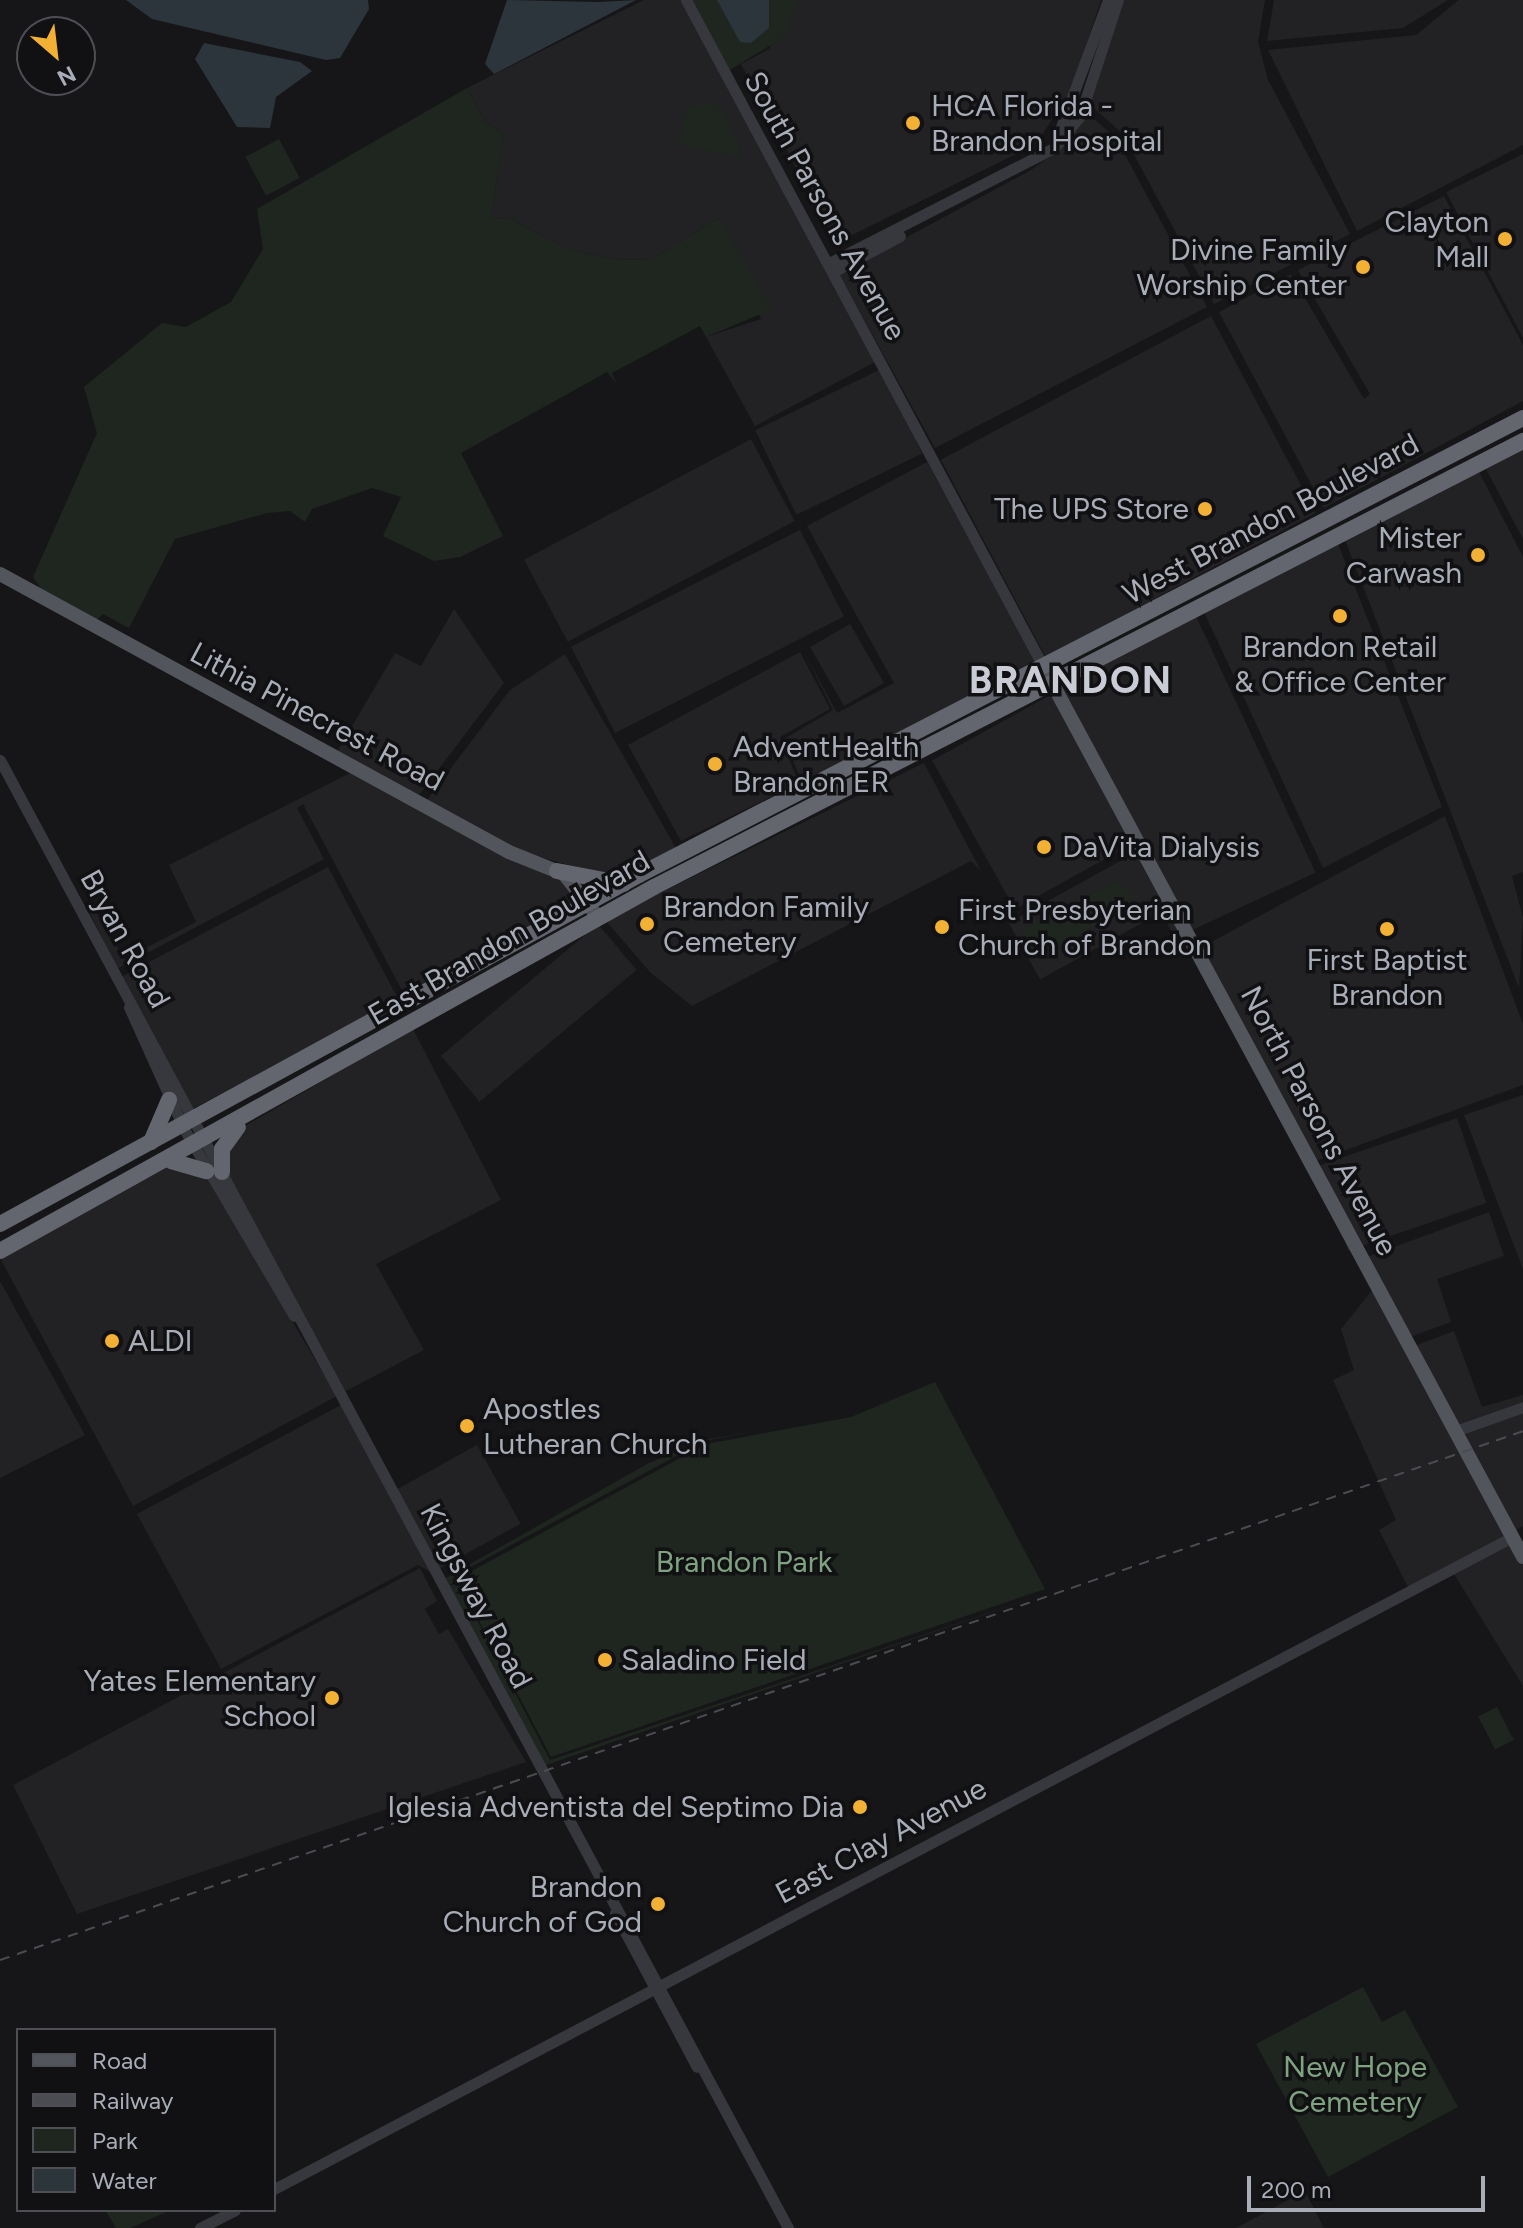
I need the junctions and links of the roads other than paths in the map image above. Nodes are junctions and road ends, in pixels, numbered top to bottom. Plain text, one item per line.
1 (686, 0) edge
2 (1108, 0) edge
3 (1118, 0) edge
4 (1100, 42) junction
5 (831, 267) junction
6 (1523, 418) edge
7 (1523, 441) edge
8 (1383, 493) junction
9 (1327, 522) junction
10 (1337, 537) junction
11 (1289, 562) junction
12 (0, 574) edge
13 (1044, 668) junction
14 (1052, 684) junction
15 (0, 760) edge
16 (557, 871) junction
17 (624, 884) junction
18 (594, 910) junction
19 (122, 988) junction
20 (169, 1100) junction
21 (240, 1123) junction
22 (190, 1126) junction
23 (200, 1145) junction
24 (144, 1149) junction
25 (171, 1161) junction
26 (214, 1171) junction
27 (0, 1224) edge
28 (0, 1251) edge
29 (1523, 1407) edge
30 (1455, 1431) junction
31 (1512, 1537) junction
32 (1523, 1557) edge
33 (659, 1988) junction
34 (276, 2188) edge
35 (231, 2212) edge
36 (200, 2228) edge
37 (788, 2228) edge

1 - 5 street, South Parsons Avenue
2 - 4 street
3 - 4 street
4 - 5 street
5 - 13 street, South Parsons Avenue
6 - 8 highway, West Brandon Boulevard
7 - 10 highway, West Brandon Boulevard
8 - 9 highway, West Brandon Boulevard
8 - 10 highway
9 - 11 highway
9 - 13 highway, West Brandon Boulevard
10 - 11 highway, West Brandon Boulevard
11 - 14 highway, West Brandon Boulevard
12 - 16 main road, Lithia Pinecrest Road
13 - 14 main road, North Parsons Avenue
13 - 17 highway, East Brandon Boulevard
14 - 18 highway, East Brandon Boulevard
14 - 30 main road, North Parsons Avenue
15 - 19 street, Bryan Road
16 - 17 highway
16 - 18 main road, Lithia Pinecrest Road
17 - 18 highway, East Brandon Boulevard
18 - 21 highway, East Brandon Boulevard
18 - 22 highway, East Brandon Boulevard
19 - 20 street
19 - 22 street, Bryan Road
20 - 22 street
20 - 24 highway
21 - 23 highway, East Brandon Boulevard
21 - 26 highway
22 - 23 street, Kingsway Road
22 - 24 highway, East Brandon Boulevard
23 - 25 highway, East Brandon Boulevard
23 - 26 street, Kingsway Road
24 - 27 highway, East Brandon Boulevard
25 - 26 highway
25 - 28 highway, East Brandon Boulevard
26 - 33 street, Kingsway Road
29 - 30 street
30 - 31 main road, North Parsons Avenue
31 - 32 main road, North Parsons Avenue
31 - 33 street, East Clay Avenue
33 - 34 street, East Clay Avenue
33 - 37 street, Kingsway Road
35 - 36 street

